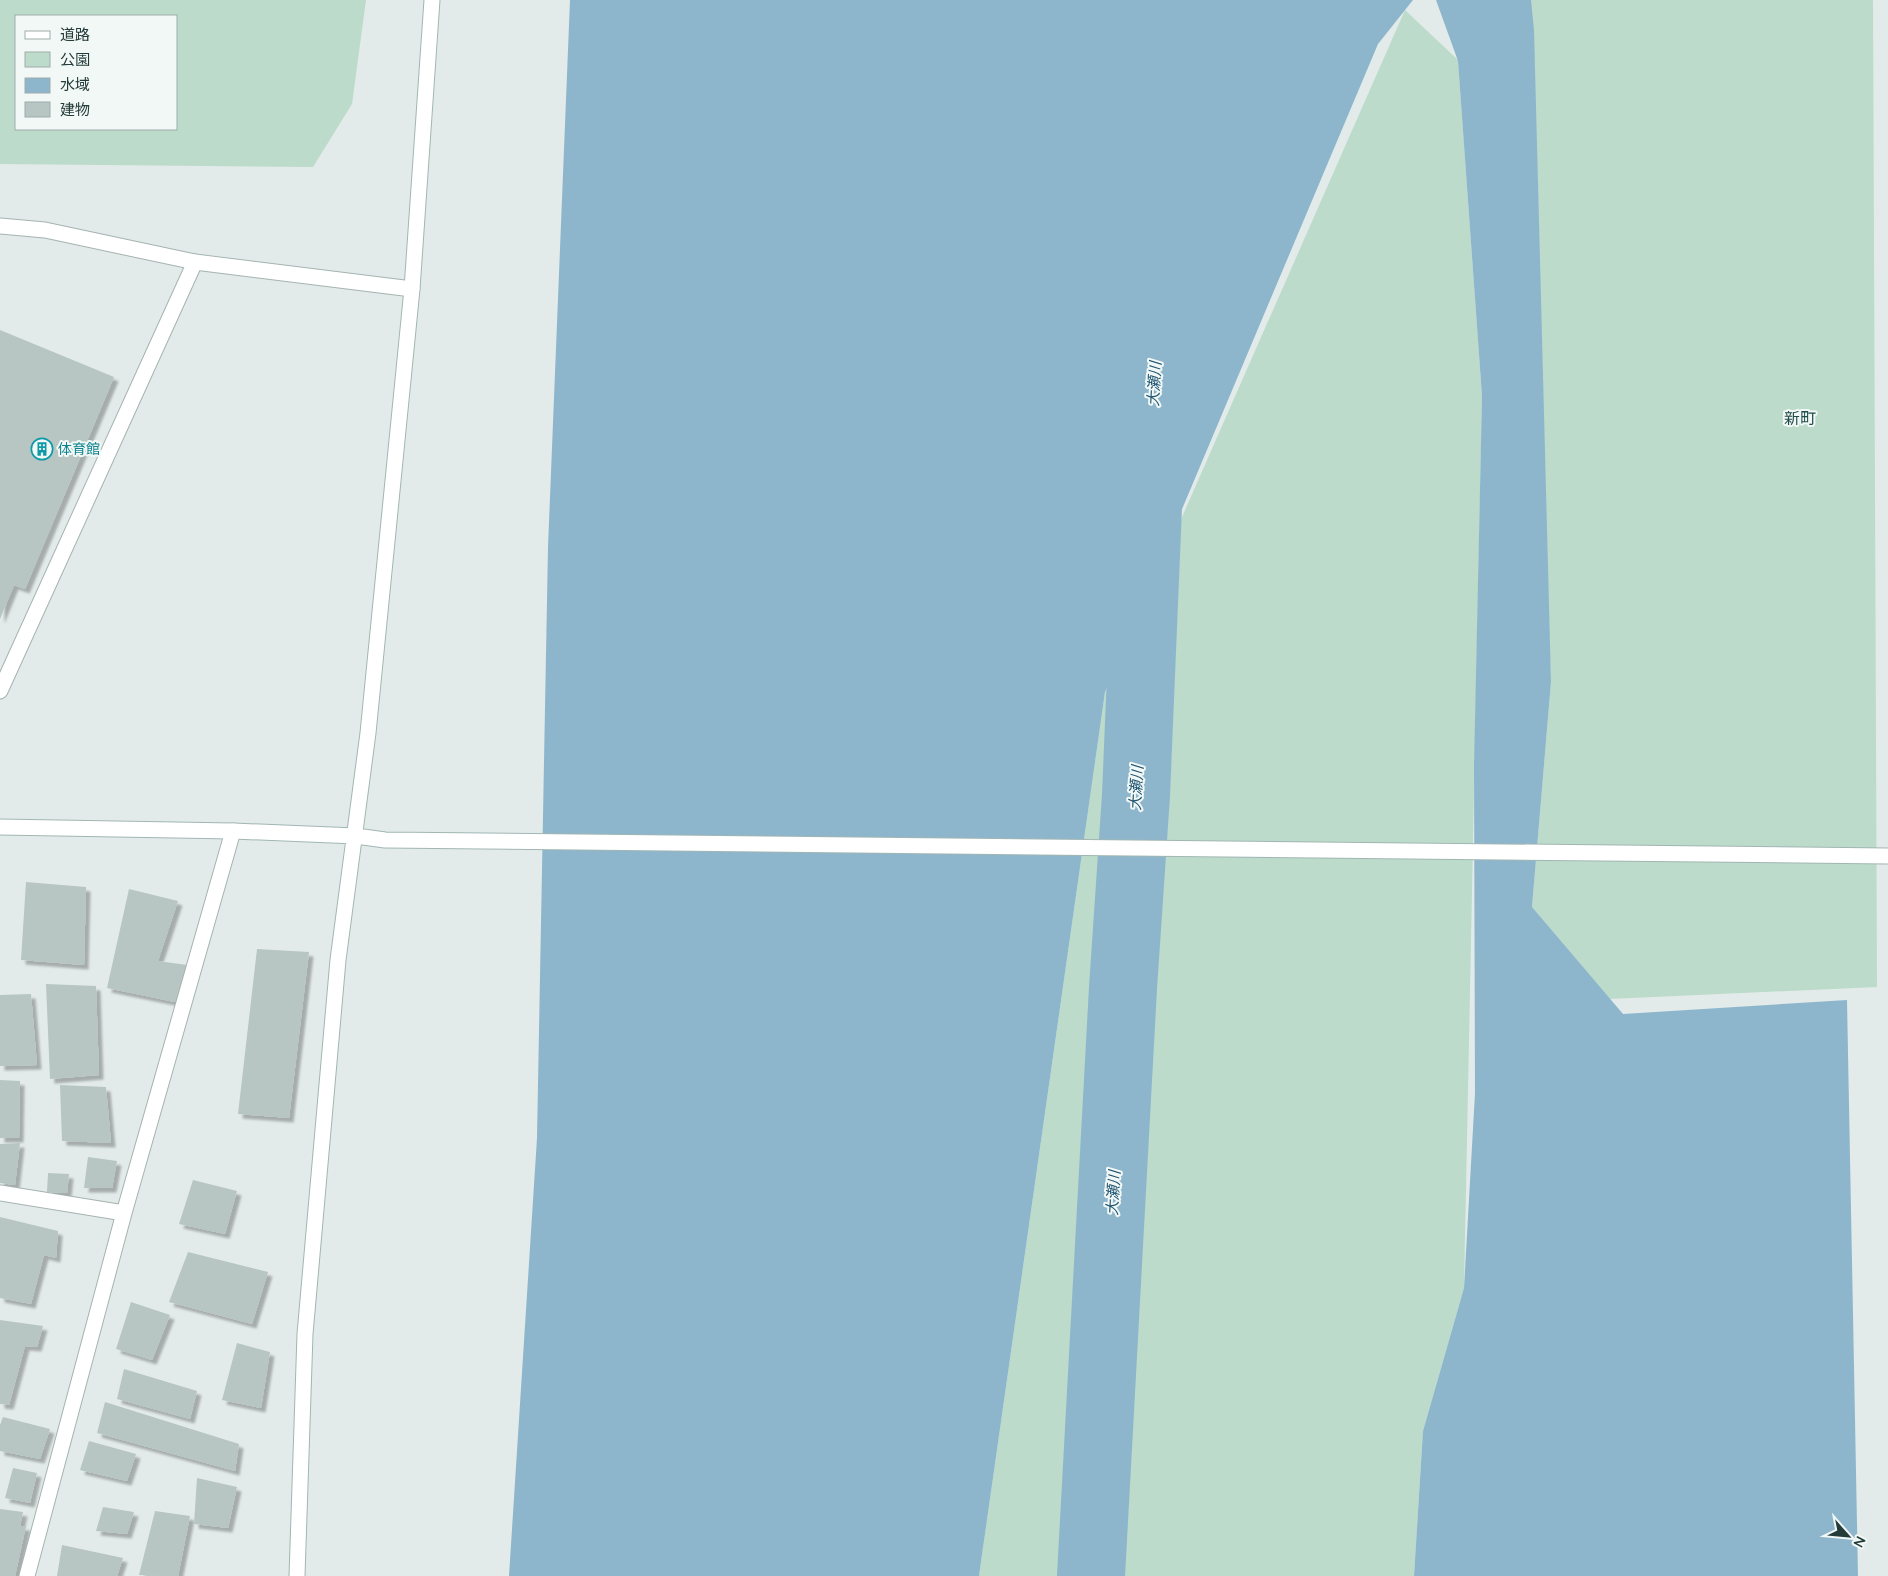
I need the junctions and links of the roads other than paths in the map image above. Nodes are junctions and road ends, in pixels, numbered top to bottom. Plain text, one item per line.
1 (432, 0) edge
2 (0, 226) edge
3 (195, 262) junction
4 (412, 289) junction
5 (0, 692) edge
6 (0, 827) edge
7 (234, 831) junction
8 (356, 836) junction
9 (1888, 856) edge
10 (0, 1193) edge
11 (124, 1213) junction
12 (27, 1576) edge
13 (297, 1576) edge

1 - 4 street
2 - 3 street
3 - 4 street
3 - 5 street
4 - 8 street
6 - 7 street
7 - 8 street
7 - 11 street
8 - 9 street
8 - 13 street
10 - 11 street
11 - 12 street

